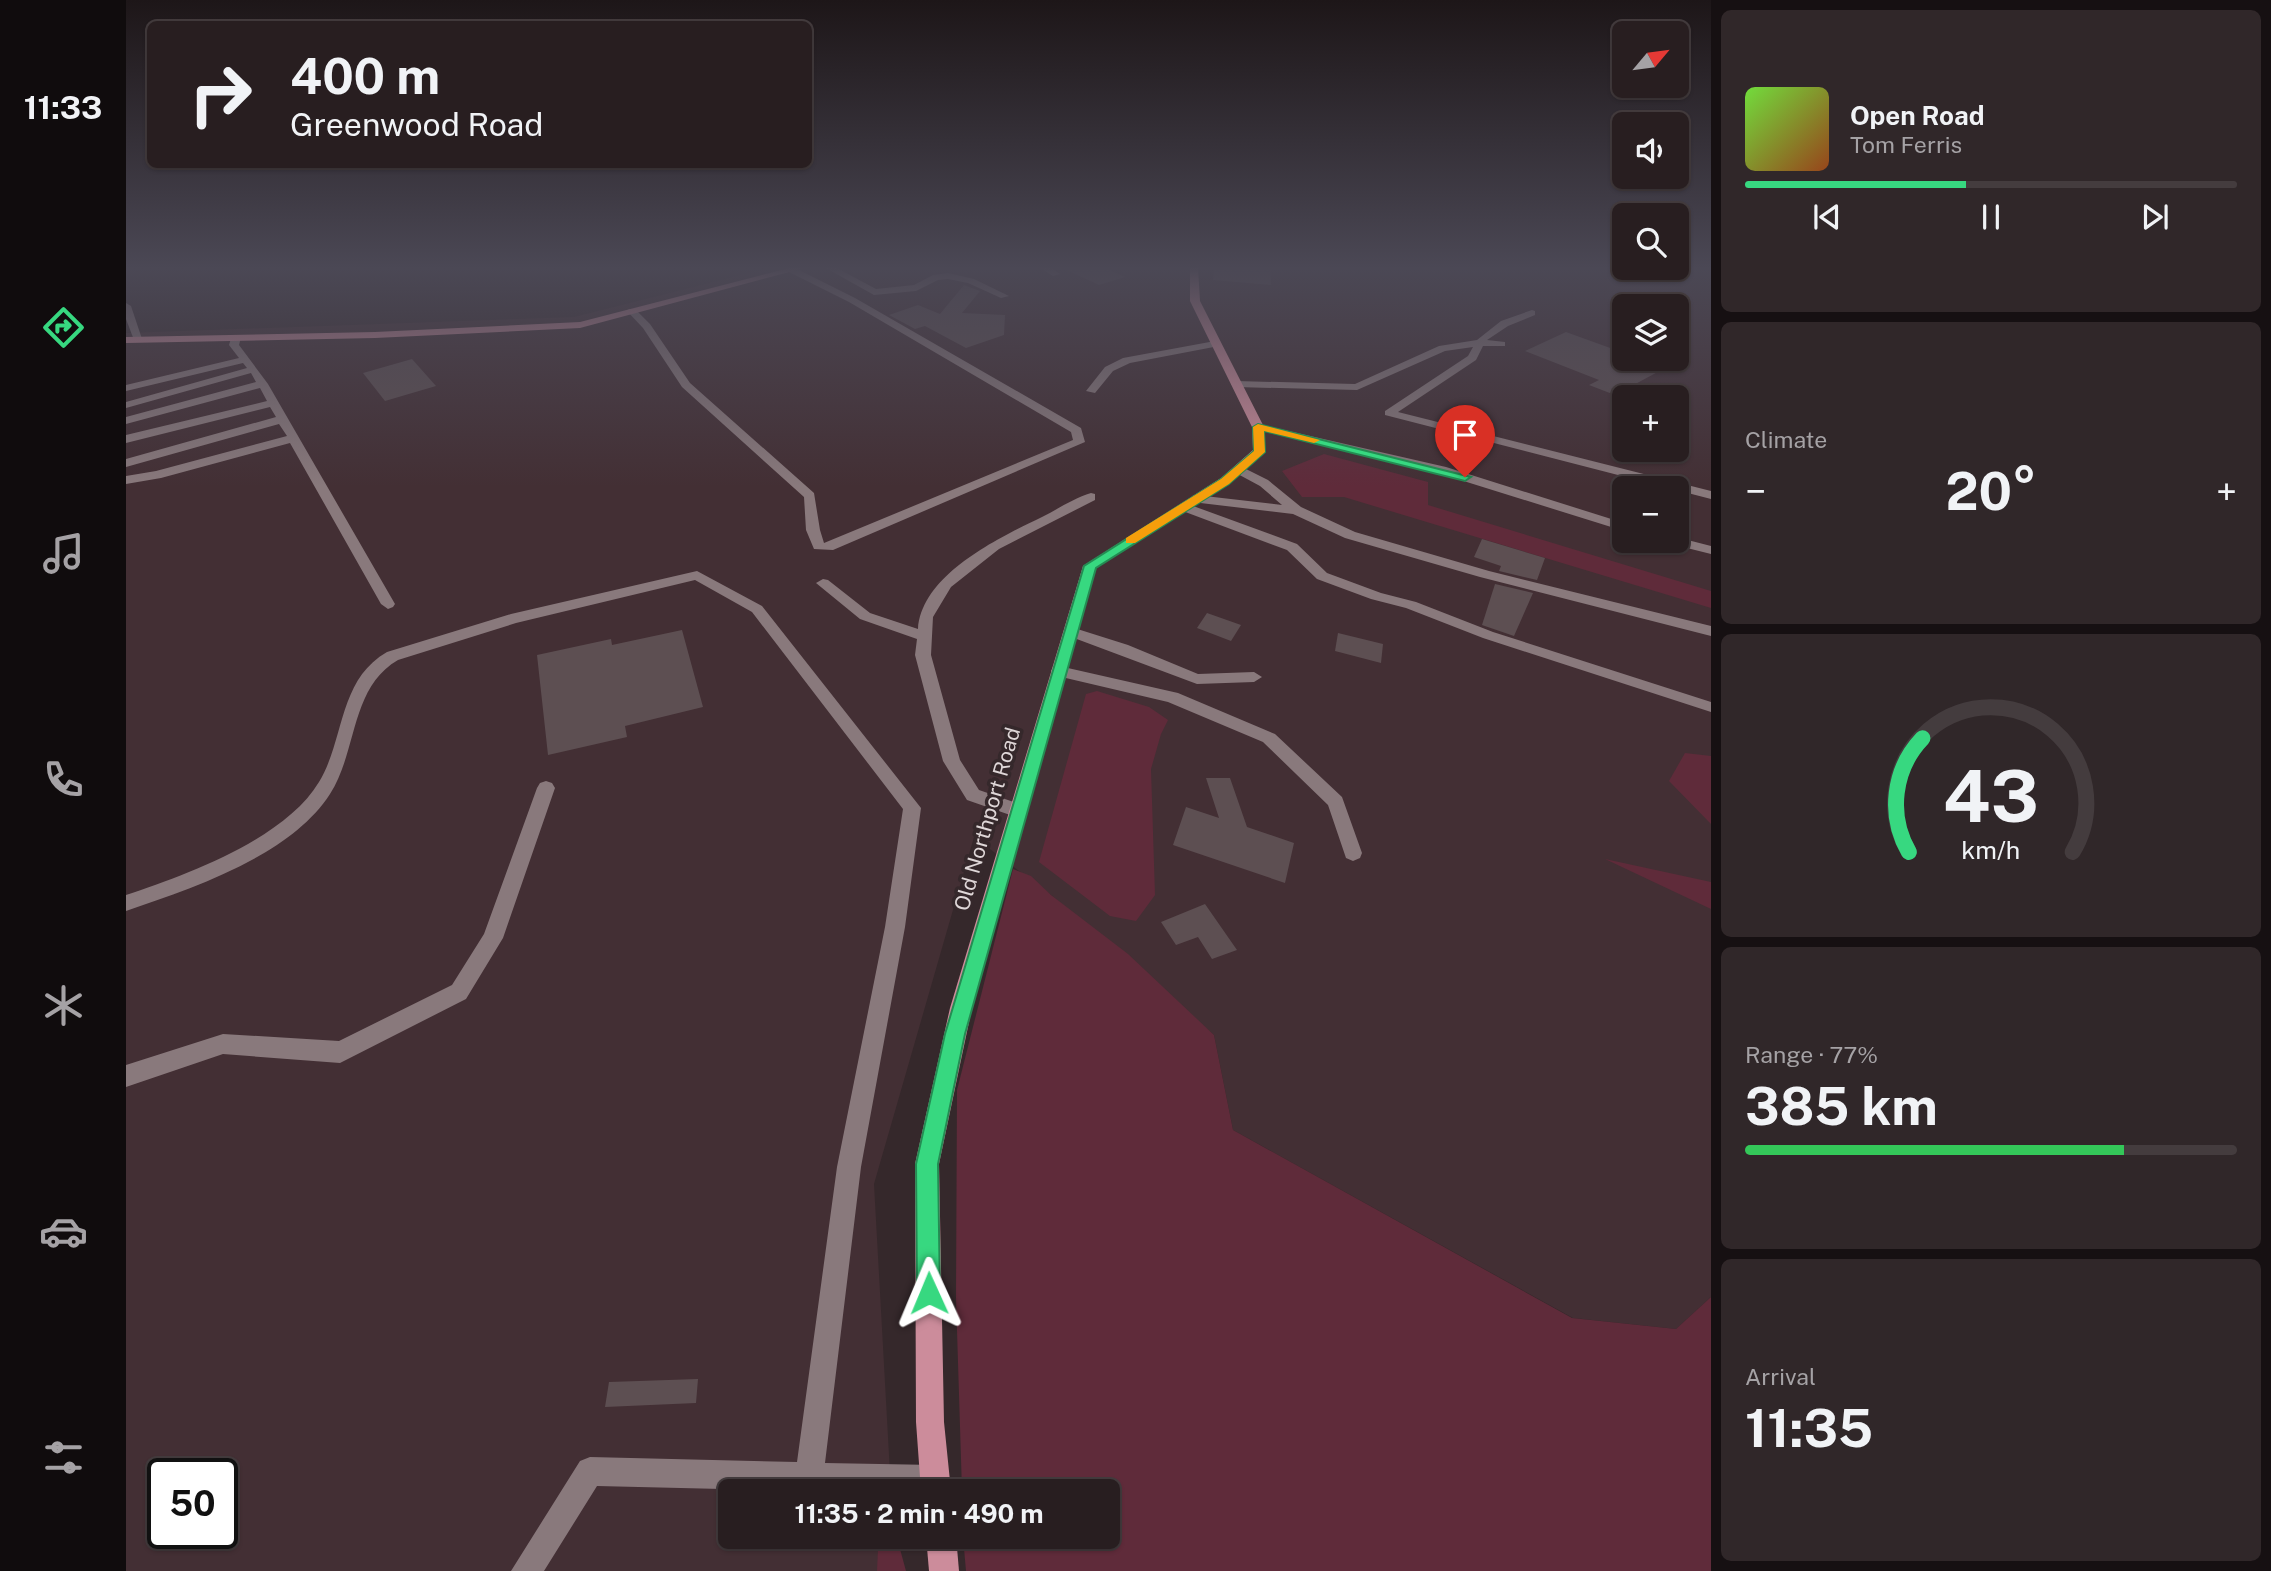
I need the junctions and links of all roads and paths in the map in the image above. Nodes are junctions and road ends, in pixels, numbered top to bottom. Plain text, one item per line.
1 (235, 340) edge
2 (657, 340) edge
3 (922, 340) edge
4 (1213, 340) edge
5 (1480, 340) edge
6 (1477, 343) junction
7 (1215, 344) junction
8 (1501, 344) dead end
9 (251, 364) junction
10 (263, 384) junction
11 (1236, 384) junction
12 (126, 388) edge
13 (1091, 391) dead end
14 (274, 403) junction
15 (126, 405) edge
16 (284, 419) junction
17 (126, 421) edge
18 (1258, 427) junction
19 (294, 438) junction
20 (126, 439) edge
21 (126, 463) edge
22 (1238, 469) junction
23 (126, 480) edge
24 (1711, 495) edge
25 (1091, 497) dead end
26 (1190, 503) junction
27 (1296, 510) junction
28 (1612, 523) edge
29 (1689, 544) edge
30 (1711, 550) edge
31 (823, 583) dead end
32 (388, 604) dead end
33 (1711, 631) edge
34 (1071, 632) junction
35 (924, 636) junction
36 (1059, 671) junction
37 (1254, 677) dead end
38 (1708, 707) dead end
39 (546, 788) dead end
40 (1019, 811) junction
41 (1353, 853) dead end
42 (126, 903) edge
43 (126, 1076) edge
44 (809, 1476) junction
45 (851, 1479) edge
46 (935, 1479) edge
47 (942, 1549) edge
48 (526, 1571) edge
49 (944, 1571) edge

1 - 9 street
2 - 3 street
4 - 7 main road
5 - 6 street
6 - 8 street
6 - 11 street
6 - 24 street
7 - 11 main road
7 - 13 street
9 - 10 street
9 - 12 street
9 - 15 street
10 - 14 street
10 - 17 street
11 - 18 main road
14 - 16 street
14 - 20 street
16 - 19 street
16 - 21 street
18 - 22 main road, Old Northport Road
18 - 28 street
19 - 23 street
19 - 32 street
22 - 26 main road, Old Northport Road
22 - 27 street
25 - 35 street
26 - 27 street
26 - 34 main road, Old Northport Road
26 - 38 street
27 - 33 street
29 - 30 street
31 - 35 street
34 - 36 main road, Old Northport Road
34 - 37 street
35 - 40 street
36 - 40 main road, Old Northport Road
36 - 41 street
39 - 43 street
40 - 46 main road, Old Northport Road
42 - 44 street
44 - 45 street
44 - 48 street
47 - 49 main road

